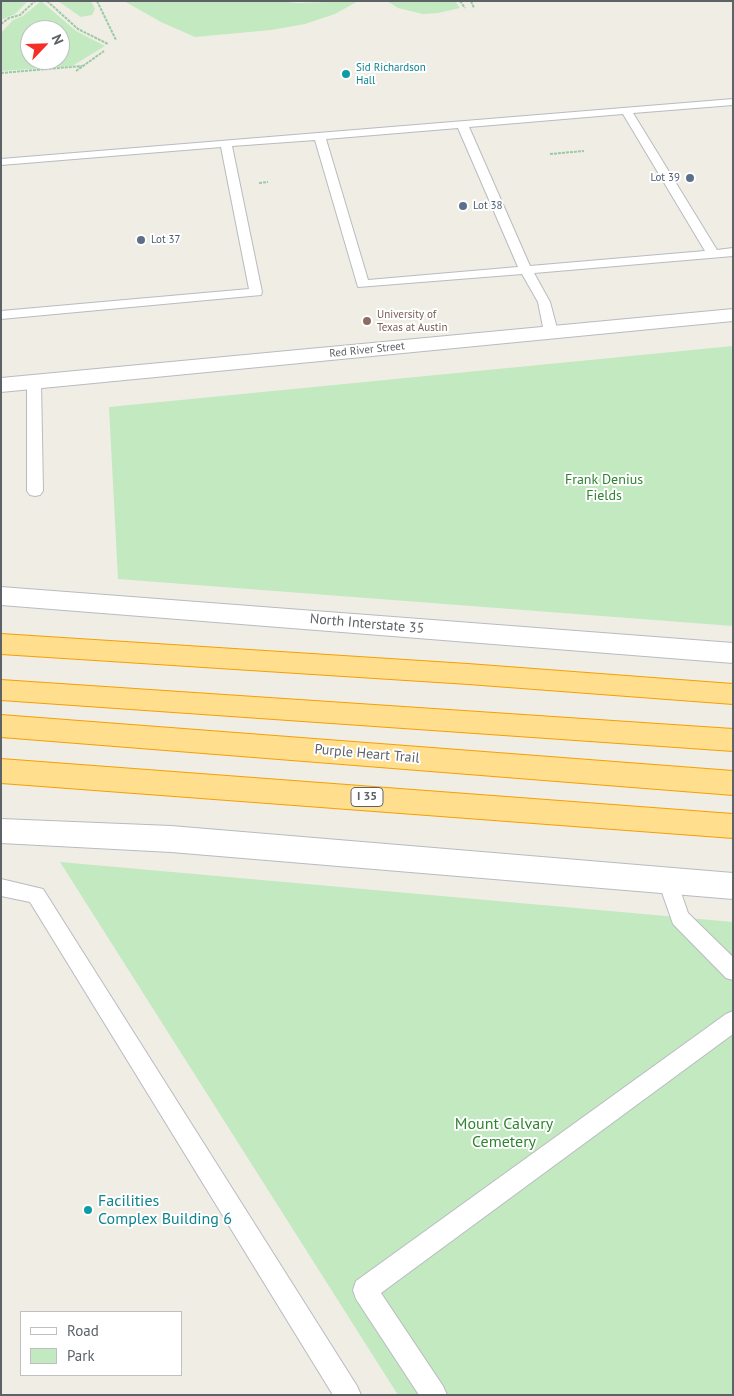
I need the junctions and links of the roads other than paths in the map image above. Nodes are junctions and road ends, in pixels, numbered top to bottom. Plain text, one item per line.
1 (733, 102) edge
2 (626, 111) junction
3 (462, 124) junction
4 (320, 136) junction
5 (226, 144) junction
6 (1, 162) edge
7 (733, 252) edge
8 (713, 254) junction
9 (526, 270) junction
10 (1, 315) edge
11 (733, 315) edge
12 (552, 332) junction
13 (34, 382) junction
14 (1, 385) edge
15 (35, 491) dead end
16 (1, 596) edge
17 (1, 644) edge
18 (733, 653) edge
19 (1, 690) edge
20 (733, 694) edge
21 (1, 726) edge
22 (733, 740) edge
23 (1, 771) edge
24 (733, 783) edge
25 (733, 826) edge
26 (1, 831) edge
27 (668, 881) junction
28 (733, 886) edge
29 (1, 887) edge
30 (733, 971) edge
31 (733, 1021) edge
32 (348, 1395) edge
33 (434, 1395) edge

1 - 2 lane
2 - 3 lane
2 - 8 lane
3 - 4 lane
3 - 9 lane
4 - 5 lane
4 - 9 lane
5 - 6 lane
5 - 10 lane
7 - 8 lane
8 - 9 lane
9 - 12 lane
11 - 12 main road, Red River Street
12 - 13 main road, Red River Street
13 - 14 main road, Red River Street
13 - 15 lane
16 - 18 main road, North Interstate 35
17 - 20 highway
19 - 22 highway
21 - 24 highway, Purple Heart Trail
23 - 25 highway, I 35
26 - 27 main road
27 - 28 main road
27 - 30 lane
29 - 32 lane
31 - 33 lane

